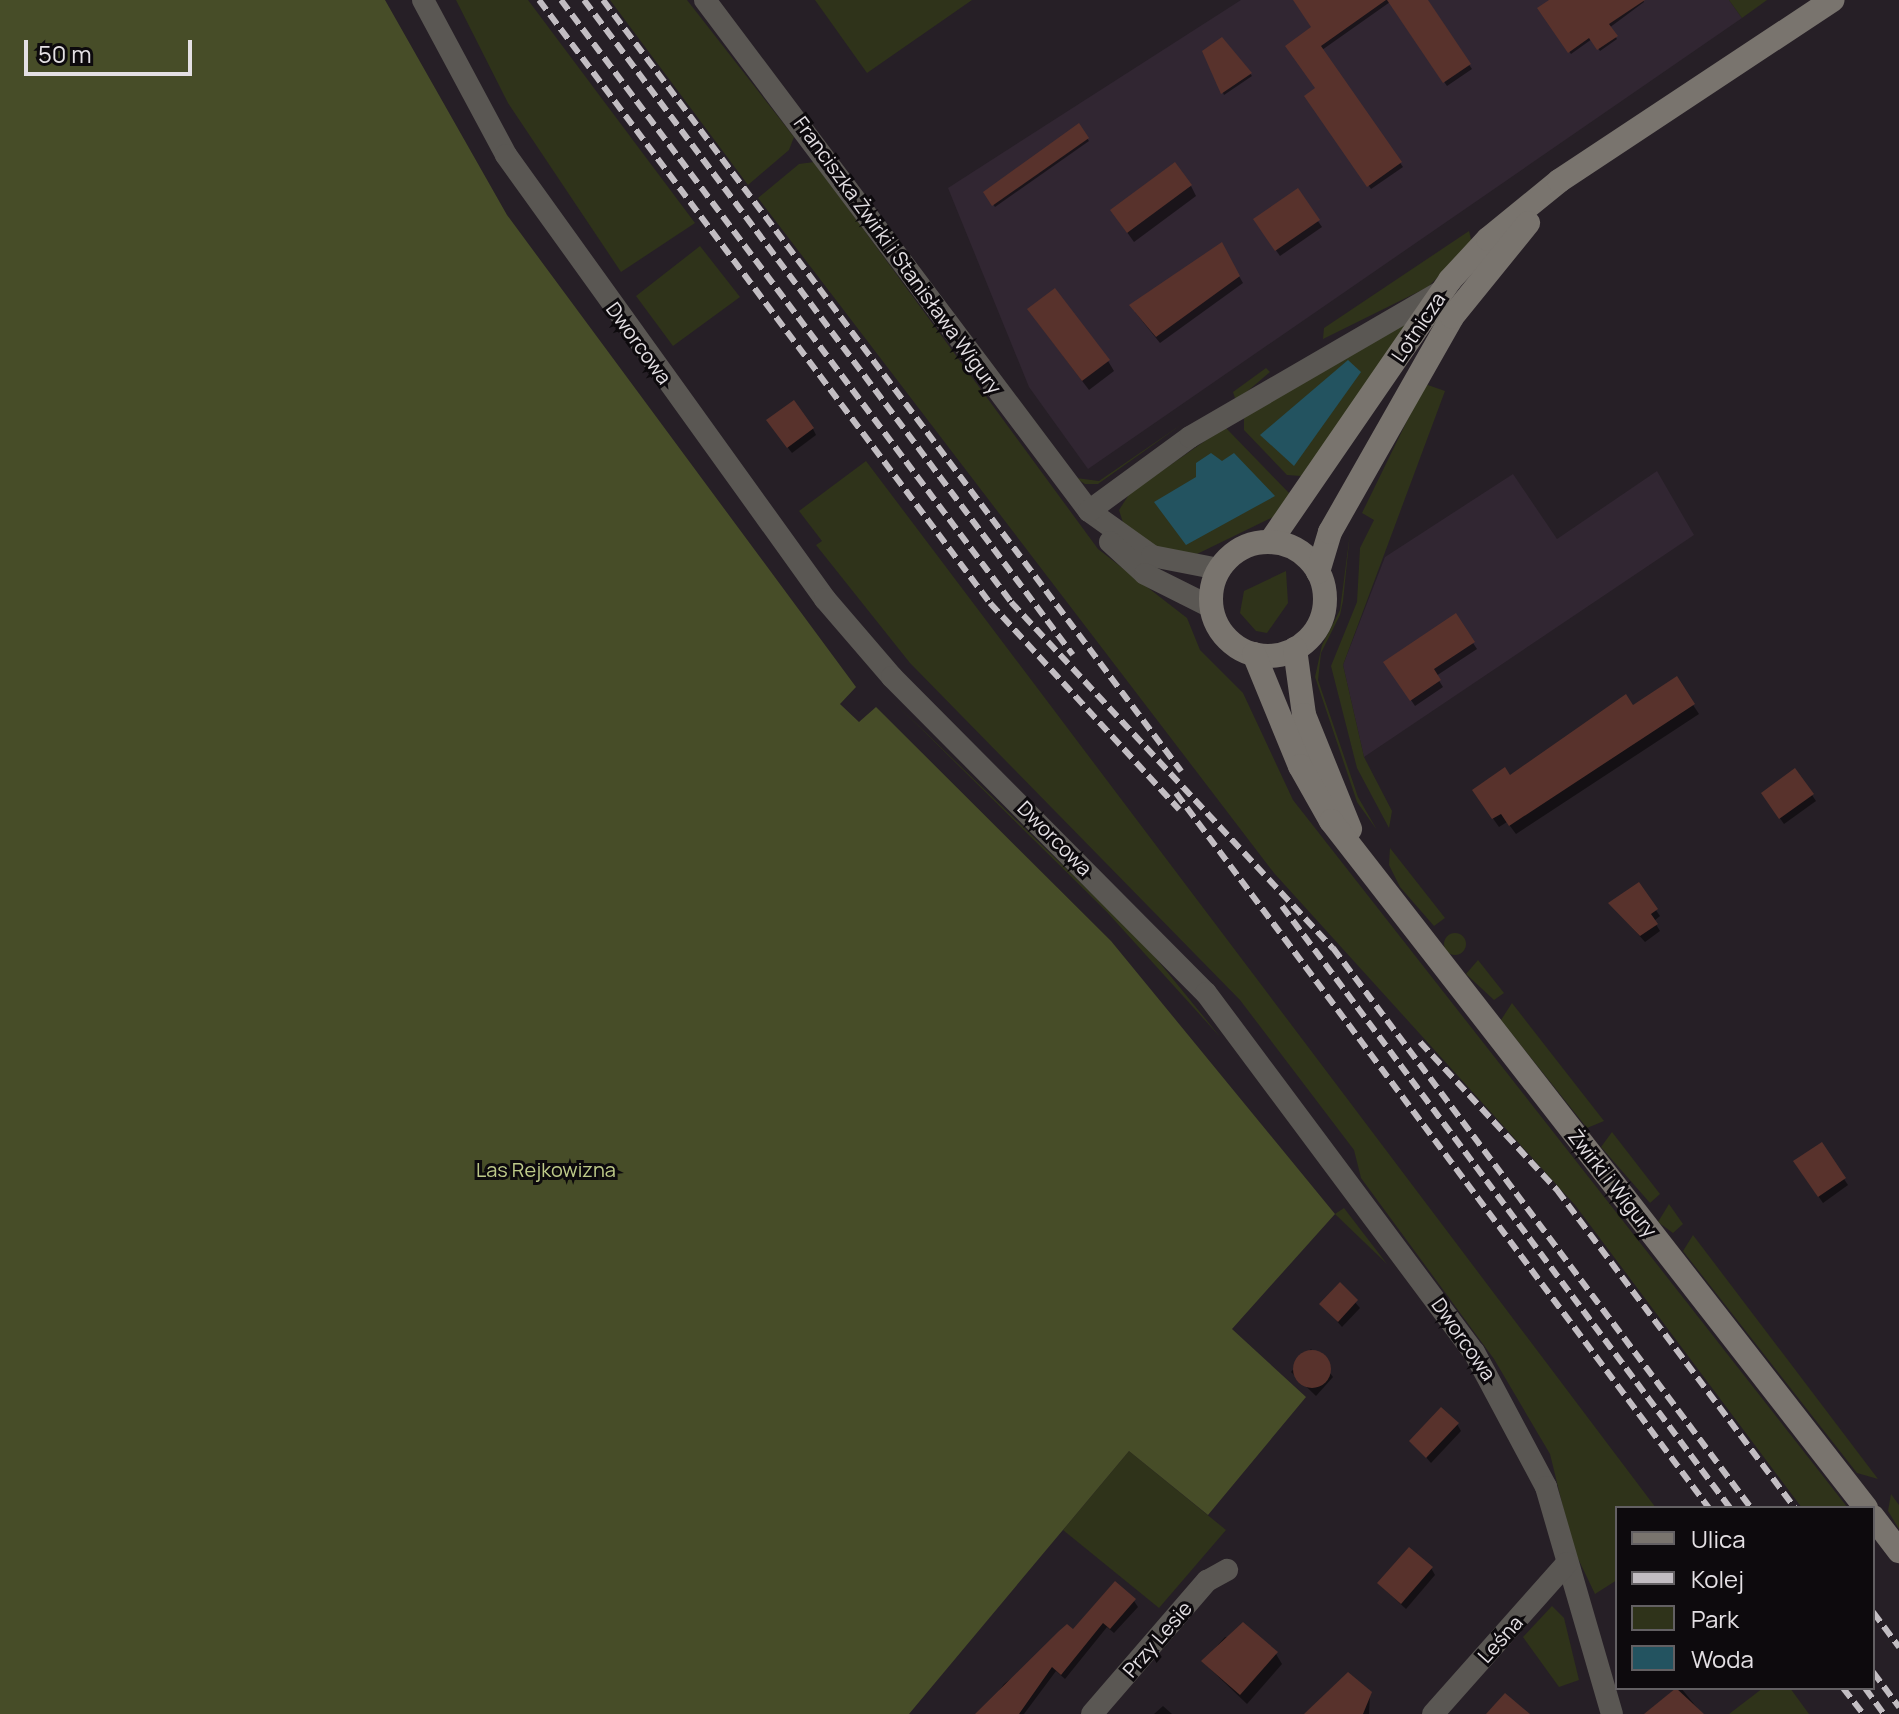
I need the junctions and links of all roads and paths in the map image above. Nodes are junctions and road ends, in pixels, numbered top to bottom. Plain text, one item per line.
1 (423, 0) edge
2 (1832, 0) edge
3 (709, 1) edge
4 (1609, 153) junction
5 (1444, 290) junction
6 (1089, 511) junction
7 (1270, 542) junction
8 (1219, 569) junction
9 (1318, 572) junction
10 (1211, 607) junction
11 (1295, 649) junction
12 (1254, 654) junction
13 (1362, 856) junction
14 (1864, 1506) edge
15 (1875, 1520) edge
16 (1899, 1551) edge
17 (1567, 1563) junction
18 (1227, 1570) dead end
19 (1092, 1714) edge
20 (1433, 1714) edge
21 (1612, 1714) edge

1 - 17 street, Dworcowa
2 - 4 main road, Lotnicza
3 - 6 street, Franciszka Żwirki i Stanisława Wigury
4 - 5 main road, Lotnicza
4 - 9 main road, Lotnicza
5 - 6 street
5 - 7 main road, Lotnicza
6 - 8 street
6 - 10 street
7 - 8 main road
7 - 9 main road
8 - 10 main road
9 - 11 main road
10 - 12 main road
11 - 12 main road
11 - 13 main road, Żwirki i Wigury
12 - 13 main road, Żwirki i Wigury
13 - 14 main road, Żwirki i Wigury
15 - 16 main road
17 - 20 street, Leśna
17 - 21 street, Dworcowa
18 - 19 street, Przy Lesie

